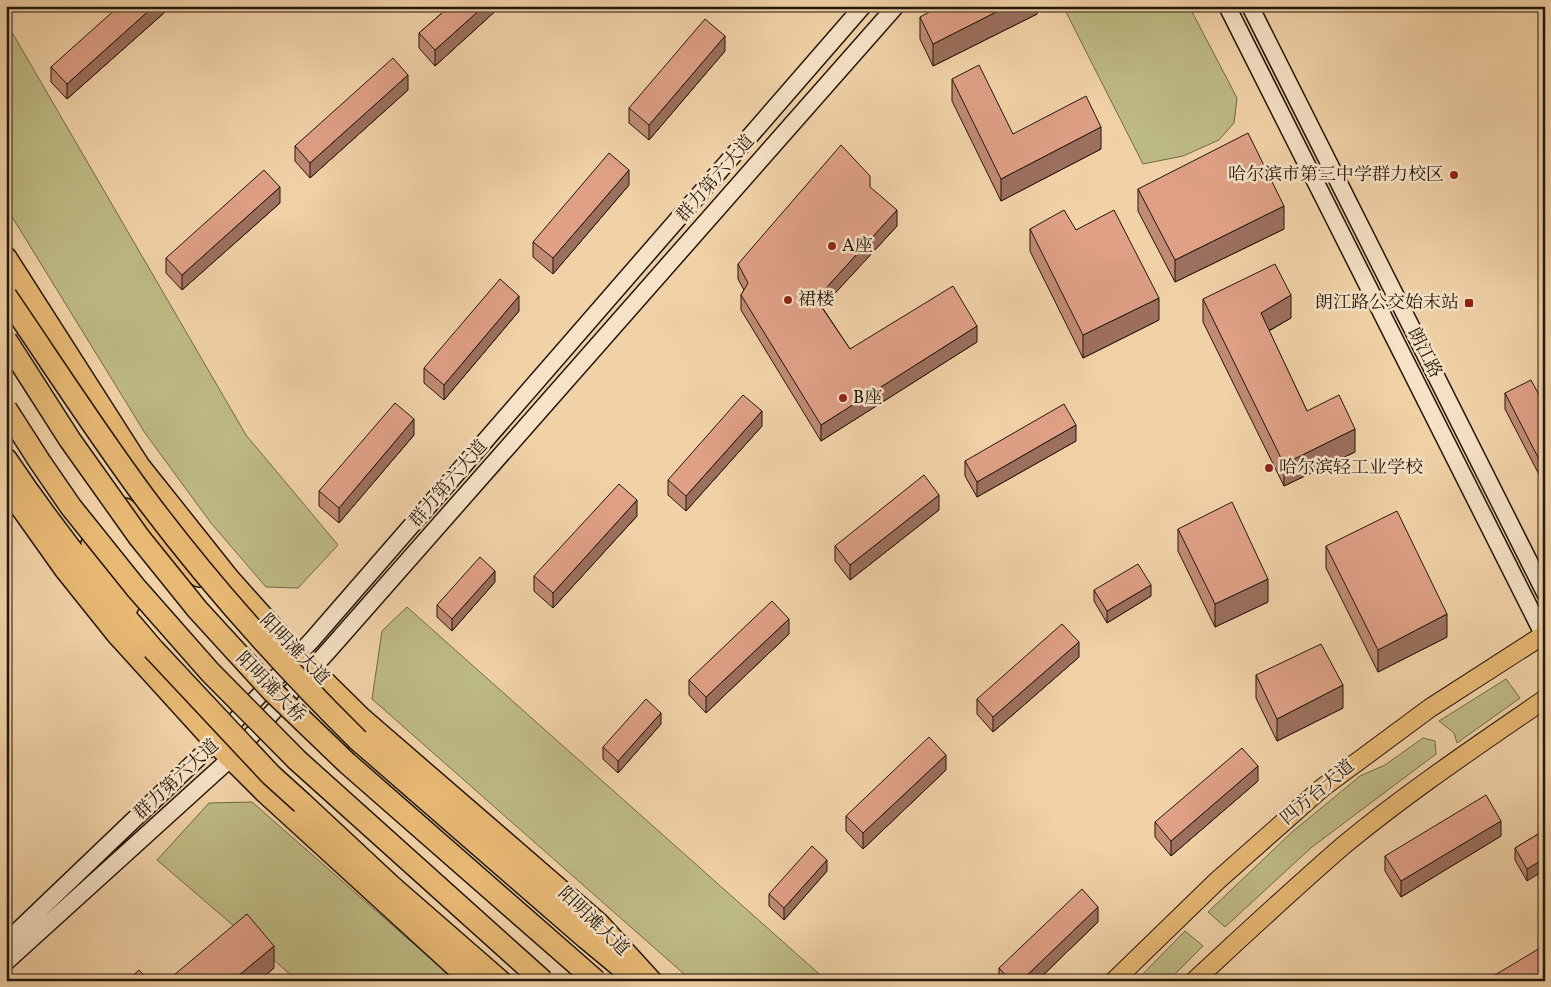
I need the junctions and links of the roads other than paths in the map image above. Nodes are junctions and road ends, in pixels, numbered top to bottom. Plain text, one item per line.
1 (863, 6) edge
2 (896, 6) edge
3 (1227, 6) edge
4 (1250, 6) edge
5 (6, 258) edge
6 (6, 296) edge
7 (6, 340) edge
8 (6, 409) edge
9 (6, 459) edge
10 (6, 486) edge
11 (105, 492) junction
12 (71, 507) junction
13 (1545, 593) edge
14 (227, 601) junction
15 (1544, 635) edge
16 (153, 649) junction
17 (305, 663) junction
18 (1545, 700) edge
19 (216, 742) junction
20 (231, 758) junction
21 (6, 942) edge
22 (6, 962) edge
23 (472, 981) edge
24 (500, 981) edge
25 (543, 981) edge
26 (596, 981) edge
27 (637, 981) edge
28 (651, 981) edge
29 (1114, 981) edge
30 (1194, 981) edge

1 - 17 main road, 群力第六大道
2 - 17 main road, 群力第六大道
3 - 15 main road, 朗江路
4 - 13 main road, 朗江路
5 - 17 highway, 阳明滩大道
6 - 14 highway, bridge
7 - 11 highway, 阳明滩大桥, bridge
8 - 12 highway, 阳明滩大桥, bridge
9 - 16 highway
10 - 19 highway
11 - 14 highway, bridge
11 - 26 highway, 阳明滩大桥, bridge
12 - 16 highway, bridge
12 - 25 highway, 阳明滩大桥, bridge
14 - 27 highway, bridge
15 - 29 main road, 四方台大道
16 - 24 highway, bridge
17 - 19 main road, 群力第六大道
17 - 20 main road, 群力第六大道
17 - 28 highway, 阳明滩大道
18 - 30 main road
19 - 20 highway
19 - 21 main road, 群力第六大道
20 - 22 main road, 群力第六大道
20 - 23 highway

